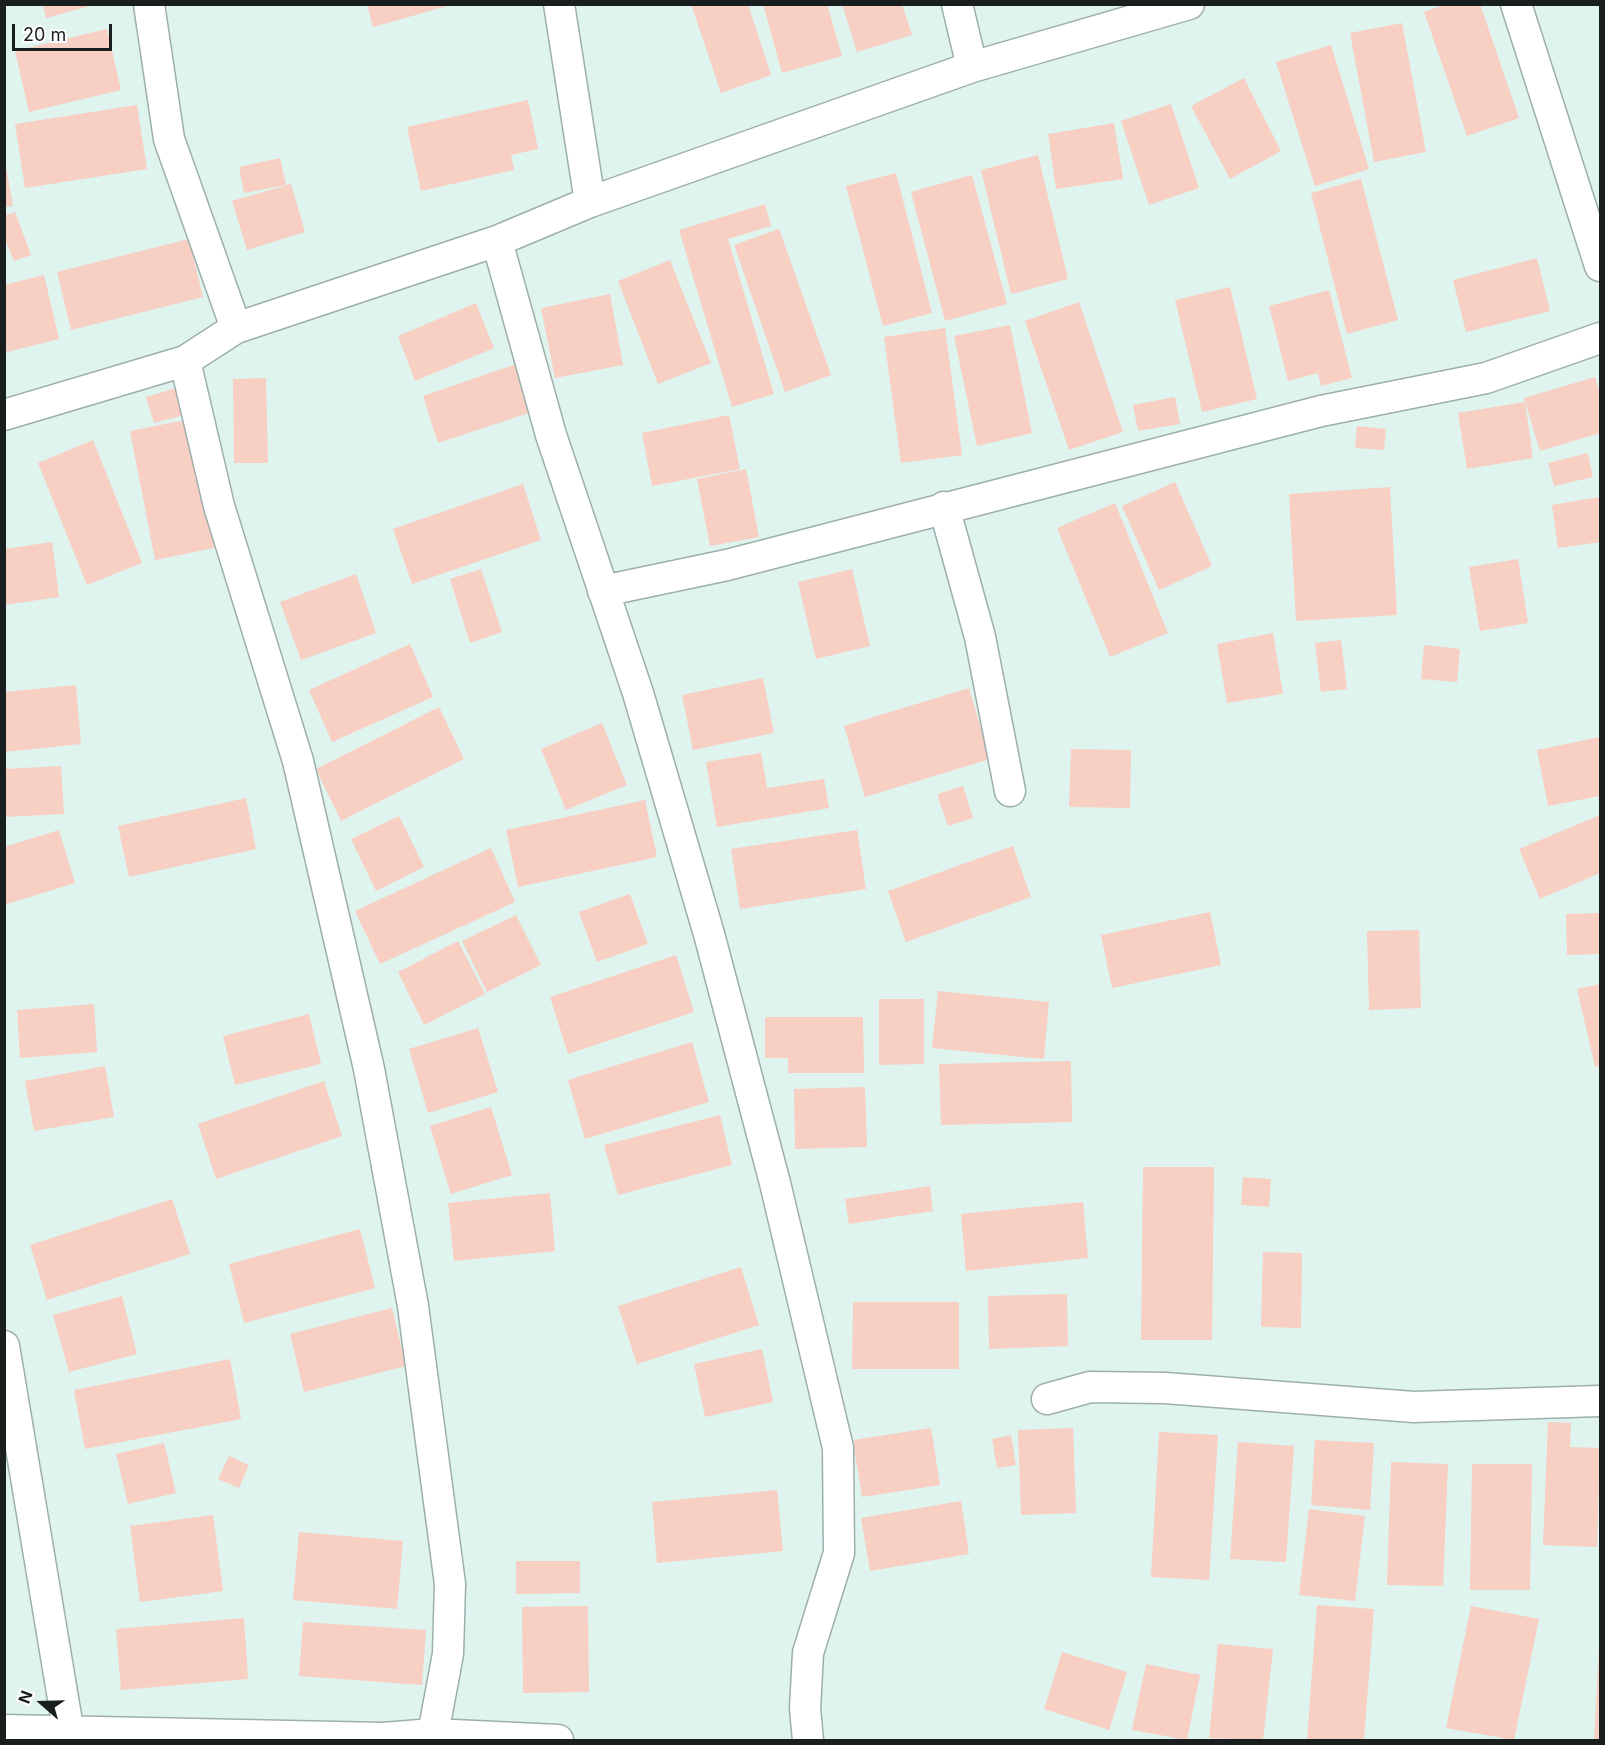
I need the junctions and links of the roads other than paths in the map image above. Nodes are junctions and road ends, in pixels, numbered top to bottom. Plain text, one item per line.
1 (149, 4) edge
2 (559, 4) edge
3 (957, 4) edge
4 (1189, 4) edge
5 (1516, 4) edge
6 (972, 67) junction
7 (590, 202) junction
8 (1592, 217) edge
9 (497, 241) junction
10 (1600, 266) edge
11 (236, 328) junction
12 (1600, 338) edge
13 (184, 362) junction
14 (4, 415) edge
15 (944, 507) junction
16 (603, 591) junction
17 (1010, 791) dead end
18 (4, 1346) edge
19 (1047, 1399) dead end
20 (1600, 1401) edge
21 (4, 1730) edge
22 (433, 1734) junction
23 (70, 1736) edge
24 (558, 1740) edge
25 (808, 1740) edge

1 - 11 street
2 - 7 street
3 - 6 street
4 - 6 street
5 - 8 street
6 - 7 street
7 - 9 street
8 - 10 street
9 - 11 street
9 - 16 street
11 - 13 street
12 - 15 street
13 - 14 street
13 - 22 street
15 - 16 street
15 - 17 street
16 - 25 street
18 - 23 street
19 - 20 street
21 - 23 street
22 - 23 street
22 - 24 street

